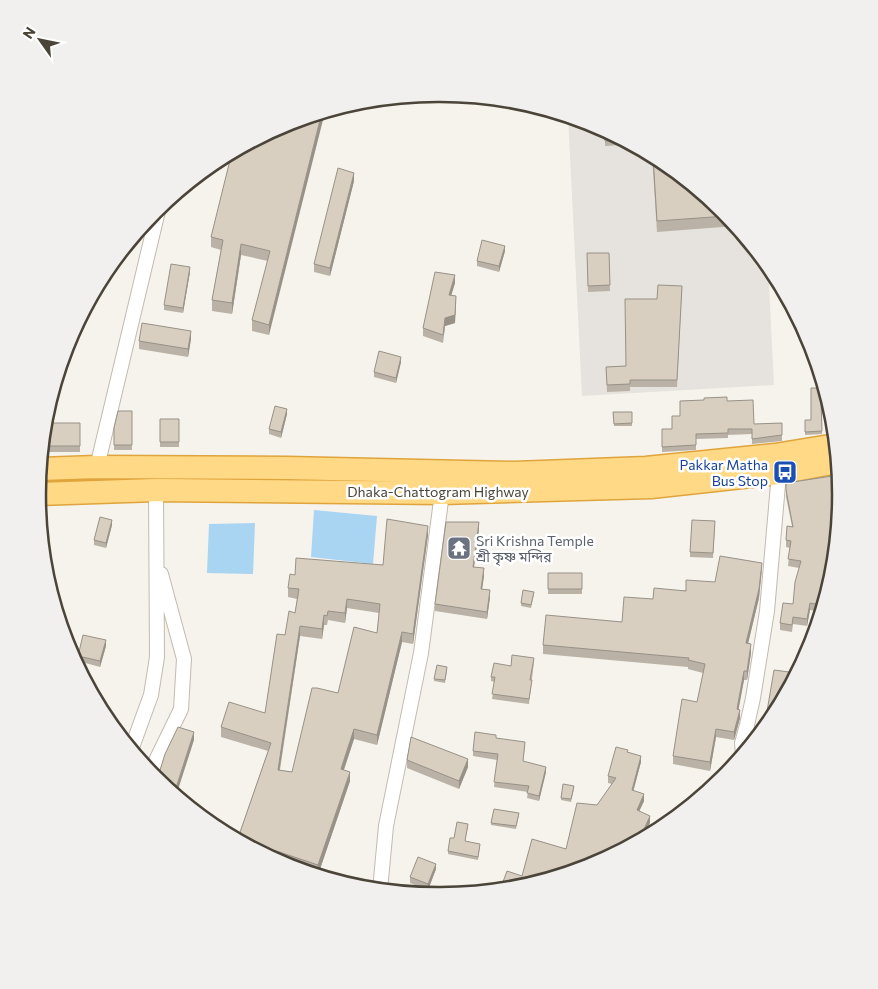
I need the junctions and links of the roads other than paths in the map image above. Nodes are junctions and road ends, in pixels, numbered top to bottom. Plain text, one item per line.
1 (155, 224) edge
2 (828, 446) edge
3 (830, 463) edge
4 (97, 467) junction
5 (47, 469) edge
6 (779, 473) junction
7 (156, 490) junction
8 (442, 493) junction
9 (46, 494) edge
10 (156, 559) junction
11 (134, 742) edge
12 (742, 744) edge
13 (154, 764) edge
14 (381, 883) edge

1 - 4 street
2 - 4 highway, Dhaka-Chattogram Highway
3 - 6 highway, Dhaka-Chattogram Highway
4 - 5 highway, Dhaka-Chattogram Highway
6 - 8 highway, Dhaka-Chattogram Highway
6 - 12 street
7 - 8 highway, Dhaka-Chattogram Highway
7 - 9 highway, Dhaka-Chattogram Highway
7 - 10 street
8 - 14 street
10 - 11 street
10 - 13 street

